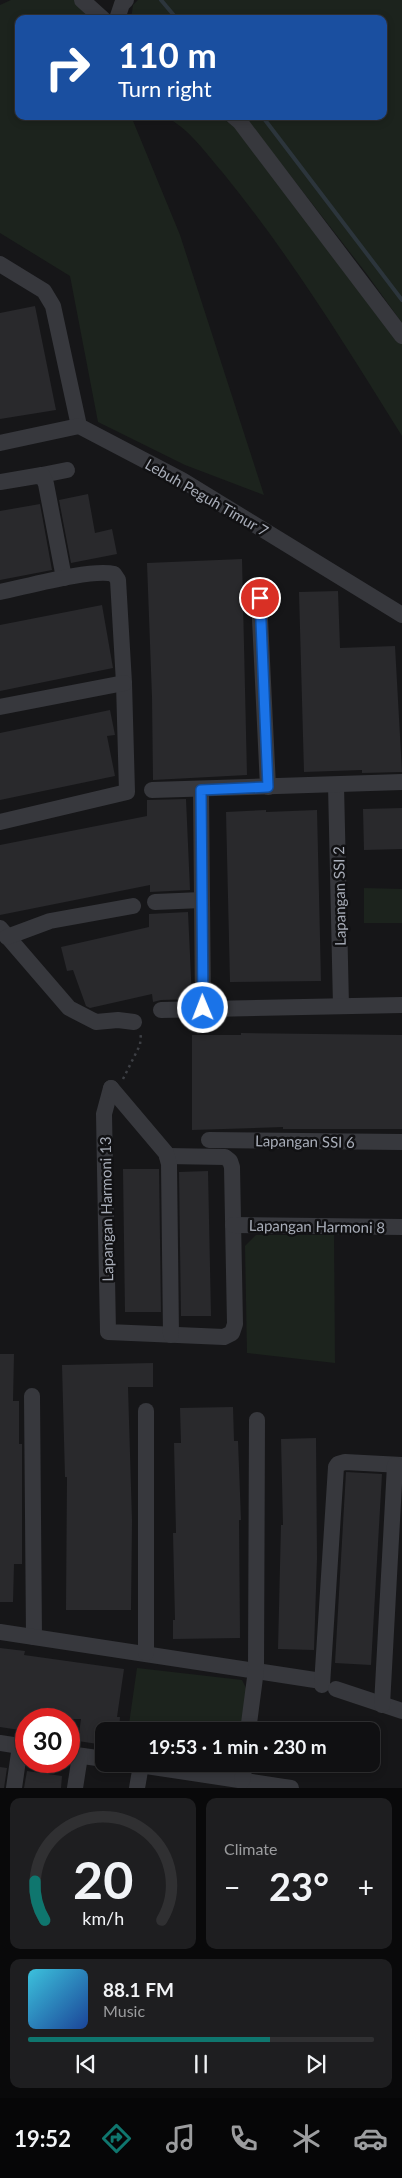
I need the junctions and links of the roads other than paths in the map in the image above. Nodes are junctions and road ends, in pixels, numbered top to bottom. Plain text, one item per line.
1 (82, 0) edge
2 (126, 0) edge
3 (99, 15) edge
4 (118, 15) edge
5 (238, 120) edge
6 (0, 264) edge
7 (402, 336) edge
8 (78, 426) junction
9 (0, 443) edge
10 (67, 470) dead end
11 (42, 475) junction
12 (0, 482) edge
13 (64, 578) junction
14 (0, 592) edge
15 (260, 598) dead end
16 (402, 615) edge
17 (124, 683) junction
18 (0, 707) edge
19 (402, 782) edge
20 (336, 785) junction
21 (268, 787) junction
22 (152, 790) dead end
23 (201, 790) junction
24 (0, 822) edge
25 (202, 900) junction
26 (155, 902) dead end
27 (133, 906) dead end
28 (4, 933) edge
29 (341, 1006) junction
30 (402, 1006) edge
31 (203, 1008) junction
32 (161, 1010) dead end
33 (134, 1022) road end
34 (209, 1140) dead end
35 (402, 1142) edge
36 (167, 1156) junction
37 (233, 1225) junction
38 (402, 1227) edge
39 (172, 1335) junction
40 (32, 1396) dead end
41 (146, 1411) dead end
42 (257, 1420) dead end
43 (399, 1465) edge
44 (0, 1632) edge
45 (34, 1637) junction
46 (146, 1653) junction
47 (256, 1670) junction
48 (324, 1685) junction
49 (382, 1705) junction
50 (402, 1711) edge
51 (249, 1722) edge
52 (0, 1743) edge
53 (15, 1746) edge
54 (80, 1756) edge
55 (95, 1758) edge
56 (137, 1772) edge
57 (168, 1772) edge
58 (243, 1772) edge
59 (17, 1773) edge
60 (75, 1773) edge
61 (202, 1781) edge
62 (242, 1781) junction
63 (263, 1786) edge
64 (14, 1788) edge
65 (75, 1788) edge
66 (137, 1788) edge
67 (291, 1788) edge

1 - 3 street
2 - 4 street
5 - 7 street
6 - 8 street
8 - 9 street
8 - 16 street, Lebuh Peguh Timur 7
10 - 11 street
11 - 12 street
11 - 13 street
13 - 14 street
13 - 17 street
15 - 21 street
17 - 18 street
17 - 24 street
19 - 20 street
20 - 21 street
20 - 29 street, Lapangan SSI 2
21 - 23 street
22 - 23 street
23 - 25 street
25 - 26 street
25 - 31 street
27 - 28 street
28 - 33 street
29 - 30 street
29 - 31 street
31 - 32 street
34 - 35 street, Lapangan SSI 6
36 - 37 street
36 - 39 street
36 - 39 street, Lapangan Harmoni 13
37 - 38 street, Lapangan Harmoni 8
37 - 39 street
40 - 45 street
41 - 46 street
42 - 47 street
43 - 48 street
43 - 49 street
44 - 45 street
45 - 46 street
46 - 47 street
47 - 48 street
47 - 51 street
48 - 49 street
49 - 50 street
52 - 53 street
54 - 55 street
56 - 66 street
57 - 61 street
58 - 62 street
59 - 64 street
60 - 65 street
61 - 62 street
62 - 63 street
63 - 67 street

